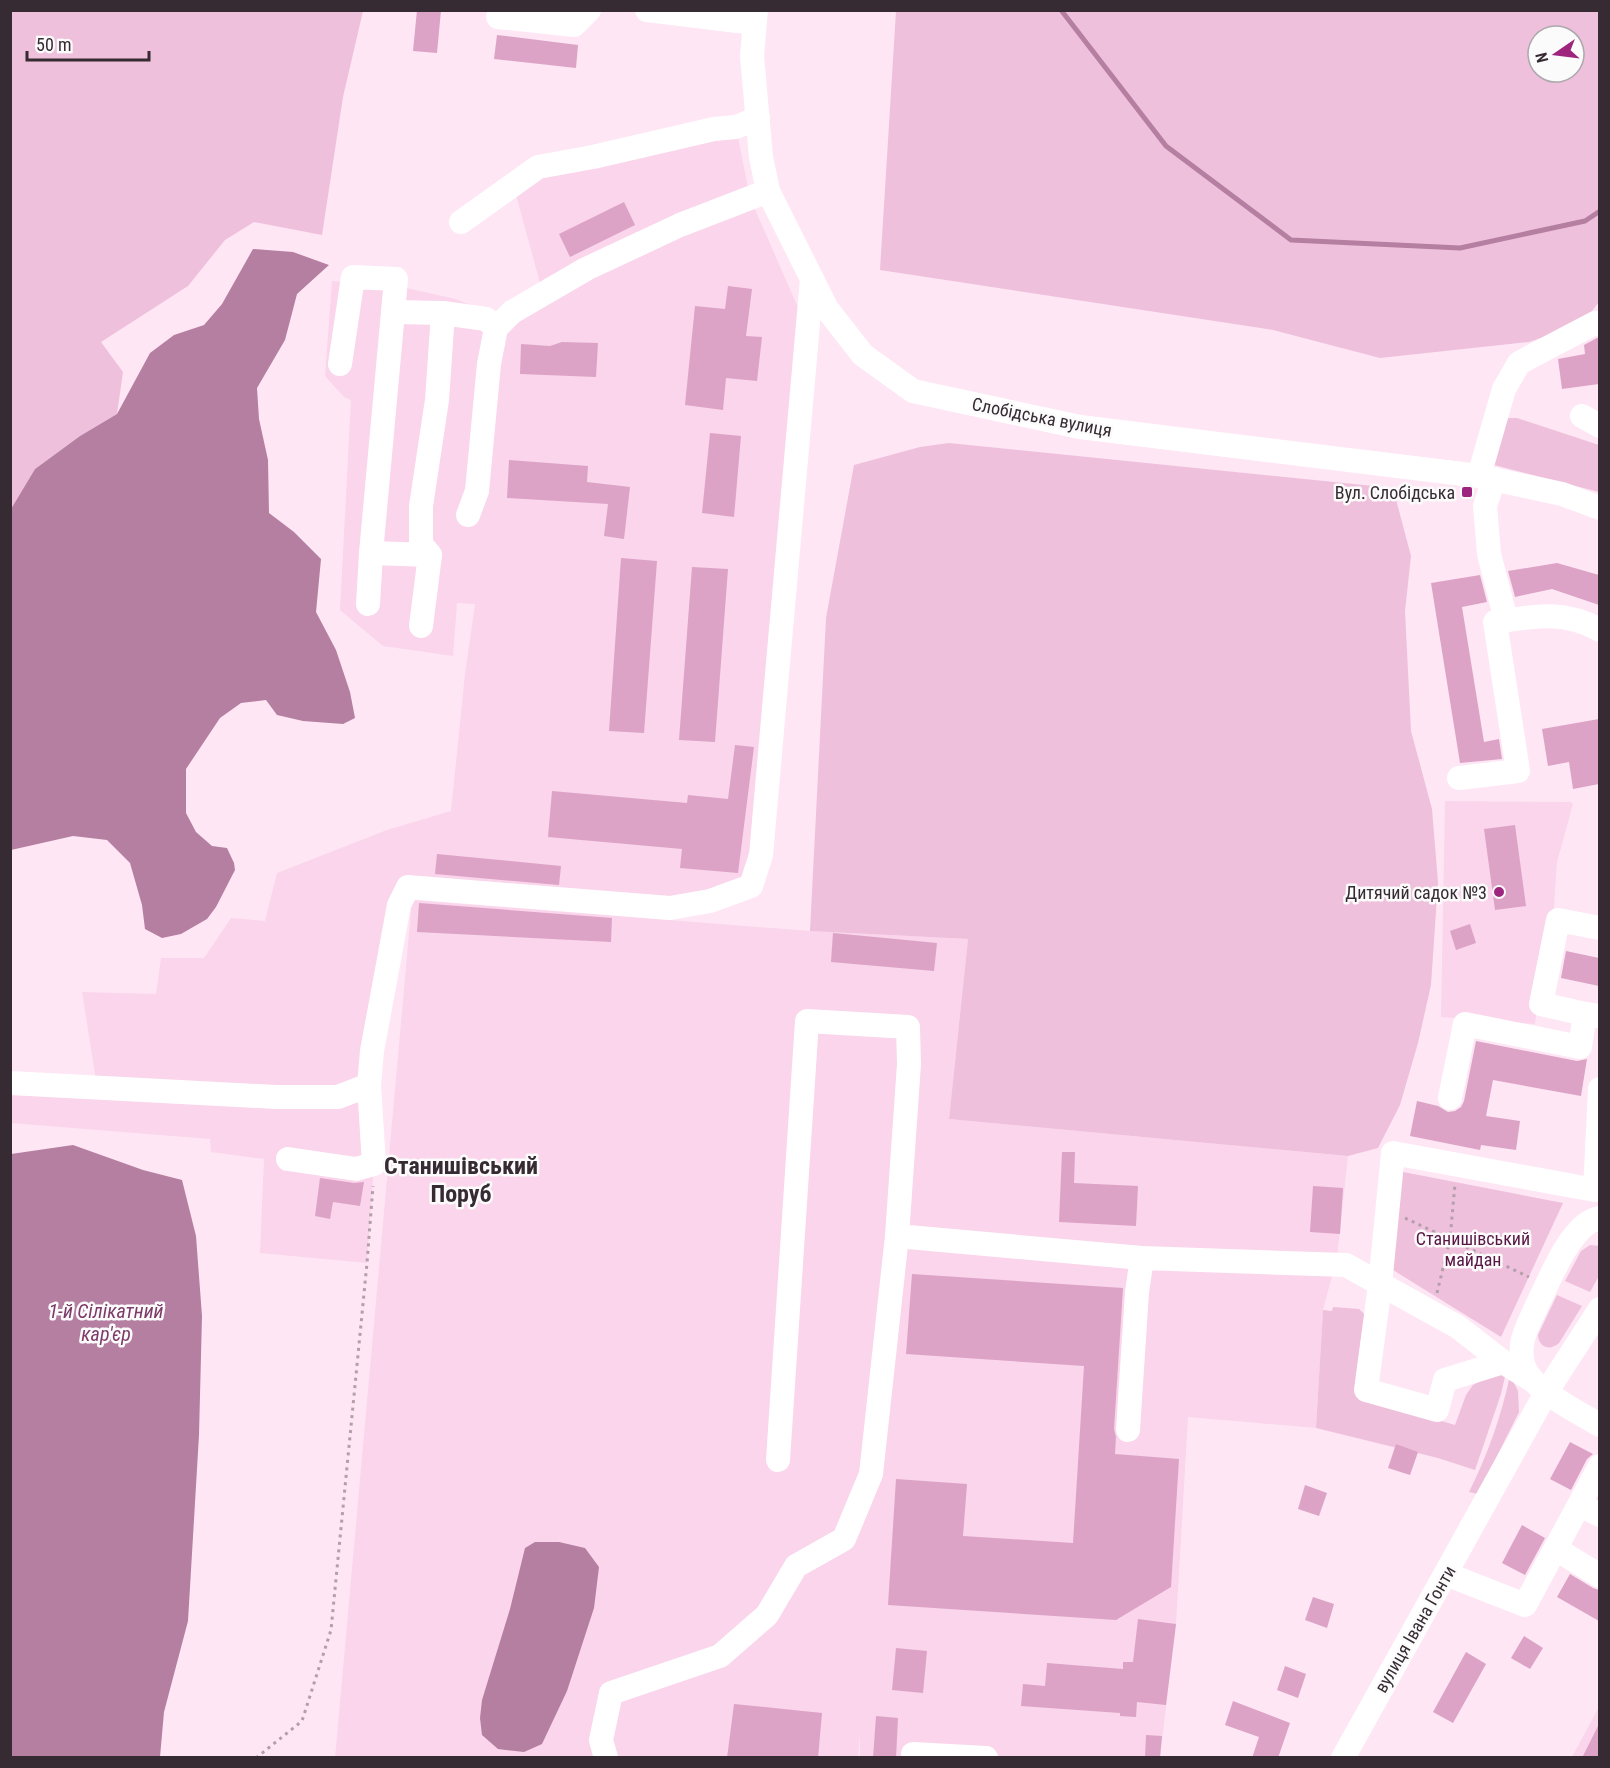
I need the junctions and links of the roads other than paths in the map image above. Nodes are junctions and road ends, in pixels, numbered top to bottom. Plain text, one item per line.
1 (589, 10) edge
2 (647, 10) edge
3 (498, 17) dead end
4 (755, 17) edge
5 (758, 118) junction
6 (768, 191) junction
7 (461, 222) dead end
8 (812, 279) junction
9 (393, 312) junction
10 (443, 314) junction
11 (1599, 324) edge
12 (496, 328) junction
13 (340, 364) dead end
14 (1486, 478) junction
15 (1599, 508) edge
16 (468, 515) dead end
17 (372, 553) junction
18 (430, 555) junction
19 (368, 604) dead end
20 (1506, 620) junction
21 (421, 626) dead end
22 (1599, 630) edge
23 (1459, 778) dead end
24 (1599, 928) edge
25 (1592, 1015) edge
26 (10, 1083) edge
27 (369, 1085) junction
28 (1599, 1089) edge
29 (1450, 1098) dead end
30 (288, 1159) dead end
31 (1595, 1190) junction
32 (1596, 1218) edge
33 (897, 1236) junction
34 (1142, 1258) junction
35 (1380, 1285) junction
36 (1599, 1309) edge
37 (1503, 1362) junction
38 (1539, 1386) junction
39 (1599, 1425) edge
40 (1128, 1430) dead end
41 (778, 1460) dead end
42 (1599, 1466) edge
43 (1589, 1510) edge
44 (1556, 1549) junction
45 (1446, 1574) junction
46 (1599, 1576) edge
47 (913, 1754) dead end
48 (606, 1758) edge
49 (986, 1758) edge
50 (1343, 1758) edge

1 - 3 street
2 - 4 street
4 - 5 street, Слобідська вулиця
5 - 6 street, Слобідська вулиця
5 - 7 street
6 - 8 street, Слобідська вулиця
6 - 12 street
8 - 14 street, Слобідська вулиця
8 - 27 street
9 - 10 street
9 - 13 street
9 - 17 street
10 - 12 street
10 - 18 street
11 - 14 street
12 - 16 street
14 - 15 street, Слобідська вулиця
14 - 20 street
17 - 18 street
17 - 19 street
18 - 21 street
20 - 22 street
20 - 23 street
24 - 25 street
25 - 29 street
26 - 27 street
27 - 30 street
28 - 31 street
31 - 32 street
31 - 35 street
32 - 38 street
33 - 34 street
33 - 41 street
33 - 48 street
34 - 35 street
34 - 40 street
35 - 37 street
35 - 37 street
36 - 38 street
37 - 38 street
38 - 39 street
38 - 45 street, вулиця Івана Гонти
42 - 43 street
43 - 44 street
44 - 45 street
44 - 46 street
45 - 50 street, вулиця Івана Гонти
47 - 49 street

